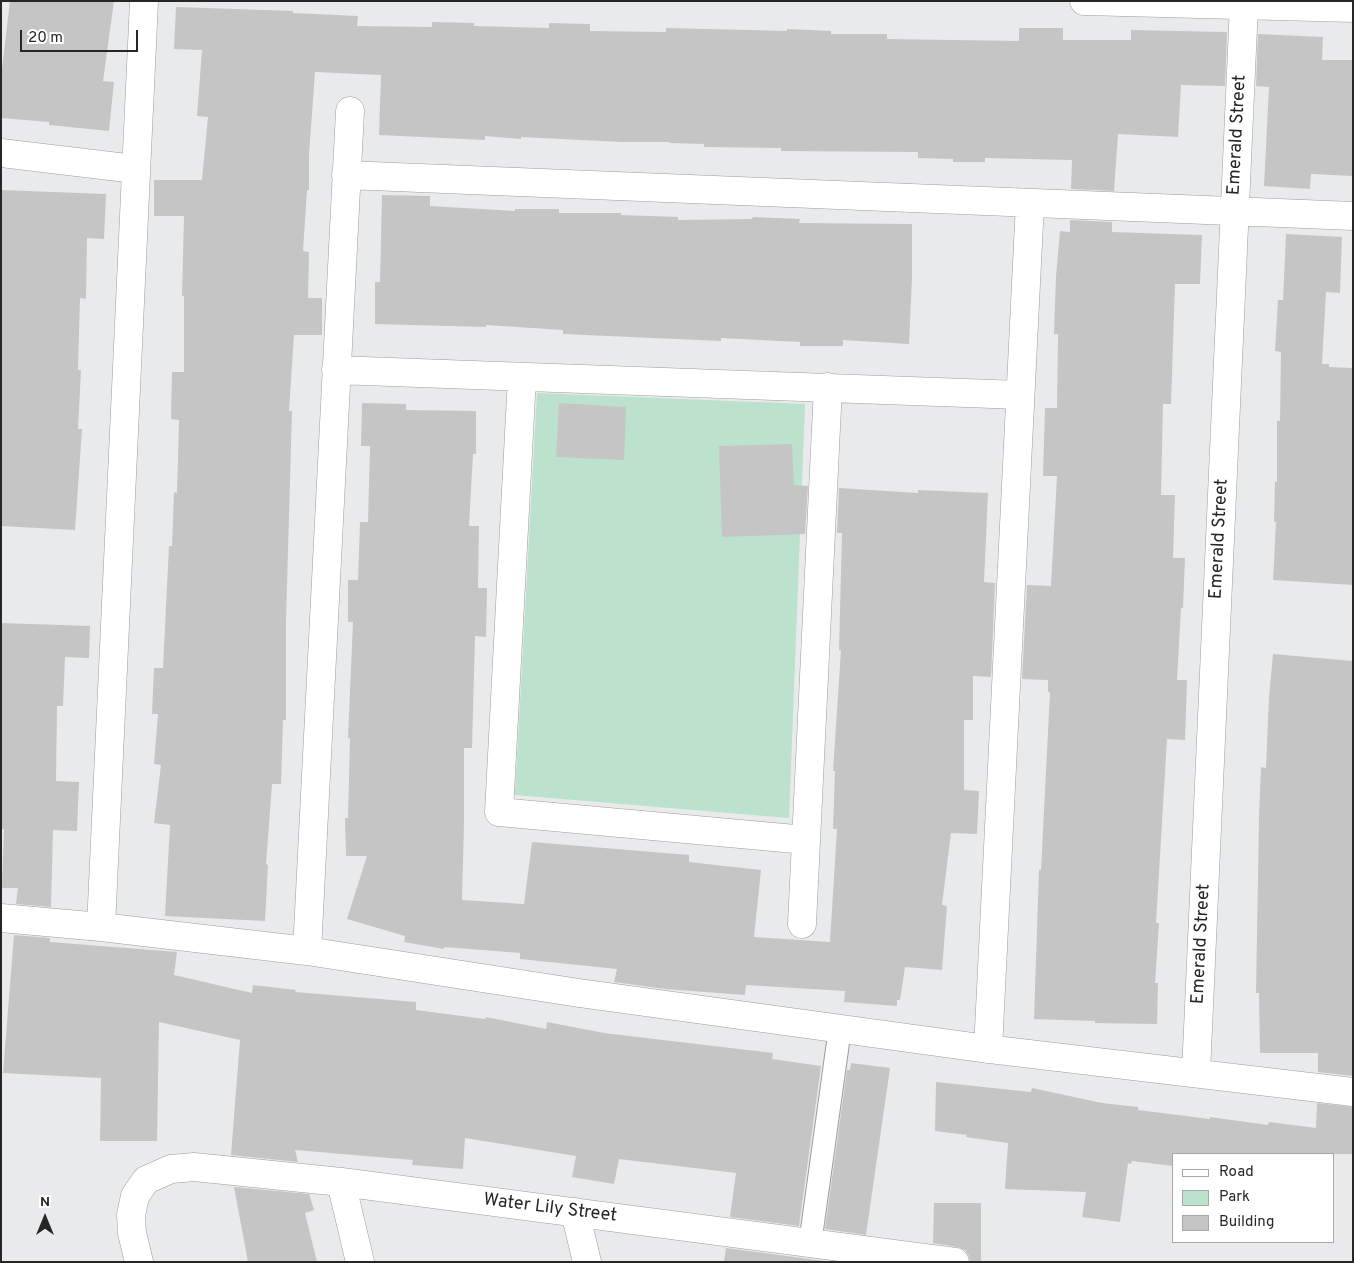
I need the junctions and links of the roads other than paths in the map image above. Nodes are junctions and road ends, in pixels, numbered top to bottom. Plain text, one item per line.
1 (144, 1) edge
2 (1084, 1) edge
3 (1244, 6) junction
4 (1342, 6) edge
5 (350, 111) dead end
6 (1, 153) edge
7 (135, 169) junction
8 (346, 175) junction
9 (1030, 203) junction
10 (1235, 211) junction
11 (1353, 216) edge
12 (336, 370) junction
13 (522, 377) junction
14 (828, 387) junction
15 (1020, 394) junction
16 (806, 840) junction
17 (1, 918) edge
18 (802, 924) dead end
19 (101, 927) junction
20 (307, 951) junction
21 (840, 1028) junction
22 (988, 1049) junction
23 (1196, 1074) junction
24 (1353, 1092) edge
25 (341, 1182) junction
26 (575, 1212) junction
27 (810, 1244) junction
28 (139, 1262) edge
29 (360, 1262) edge
30 (587, 1262) edge
31 (955, 1262) edge

1 - 7 street
2 - 3 street
3 - 4 street
3 - 10 street, Emerald Street
5 - 8 street
6 - 7 street
7 - 19 street
8 - 9 street
8 - 12 street
9 - 10 street
9 - 15 street
10 - 11 street
10 - 23 street, Emerald Street
12 - 13 street
12 - 20 street
13 - 14 street
13 - 16 street
14 - 15 street
14 - 16 street
15 - 22 street
16 - 18 street
17 - 19 street
19 - 20 street
20 - 21 street
21 - 22 street
21 - 27 lane
22 - 23 street
23 - 24 street
25 - 26 street, Water Lily Street
25 - 28 street, Water Lily Street
25 - 29 street
26 - 27 street, Water Lily Street
26 - 30 street
27 - 31 street, Water Lily Street

